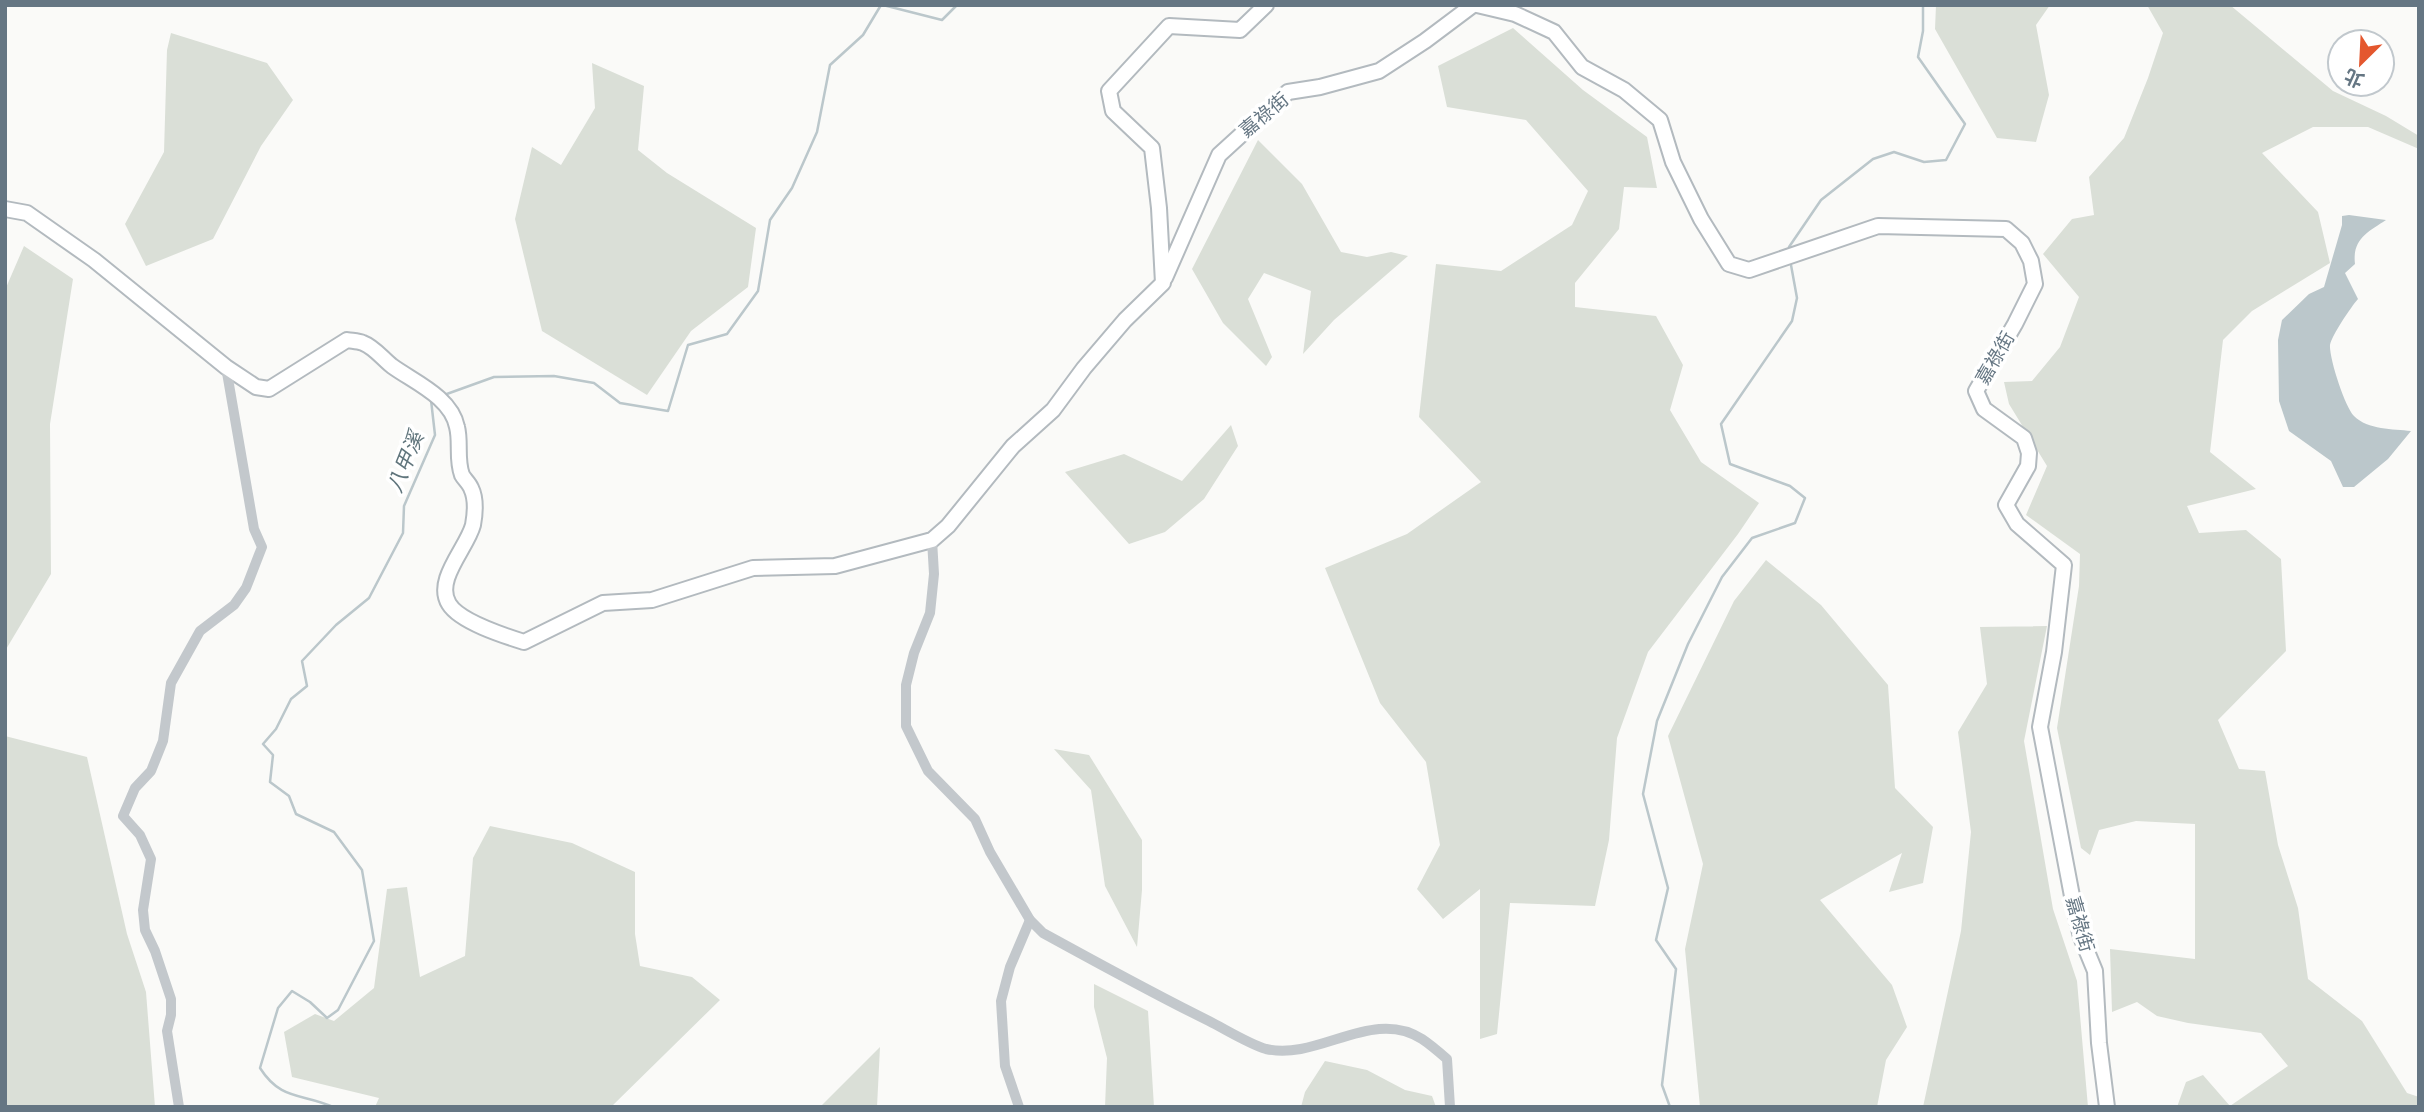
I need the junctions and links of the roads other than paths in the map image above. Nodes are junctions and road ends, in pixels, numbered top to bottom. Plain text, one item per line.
1 (1266, 5) edge
2 (1475, 5) edge
3 (5, 209) edge
4 (1163, 283) junction
5 (226, 367) junction
6 (932, 540) junction
7 (1030, 920) junction
8 (179, 1107) edge
9 (1019, 1107) edge
10 (1450, 1107) edge
11 (2107, 1107) edge

1 - 4 street
2 - 4 street, 嘉祿街
2 - 11 street, 嘉祿街
3 - 5 street
4 - 6 street
5 - 6 street
5 - 8 street
6 - 7 street
7 - 9 street
7 - 10 street

